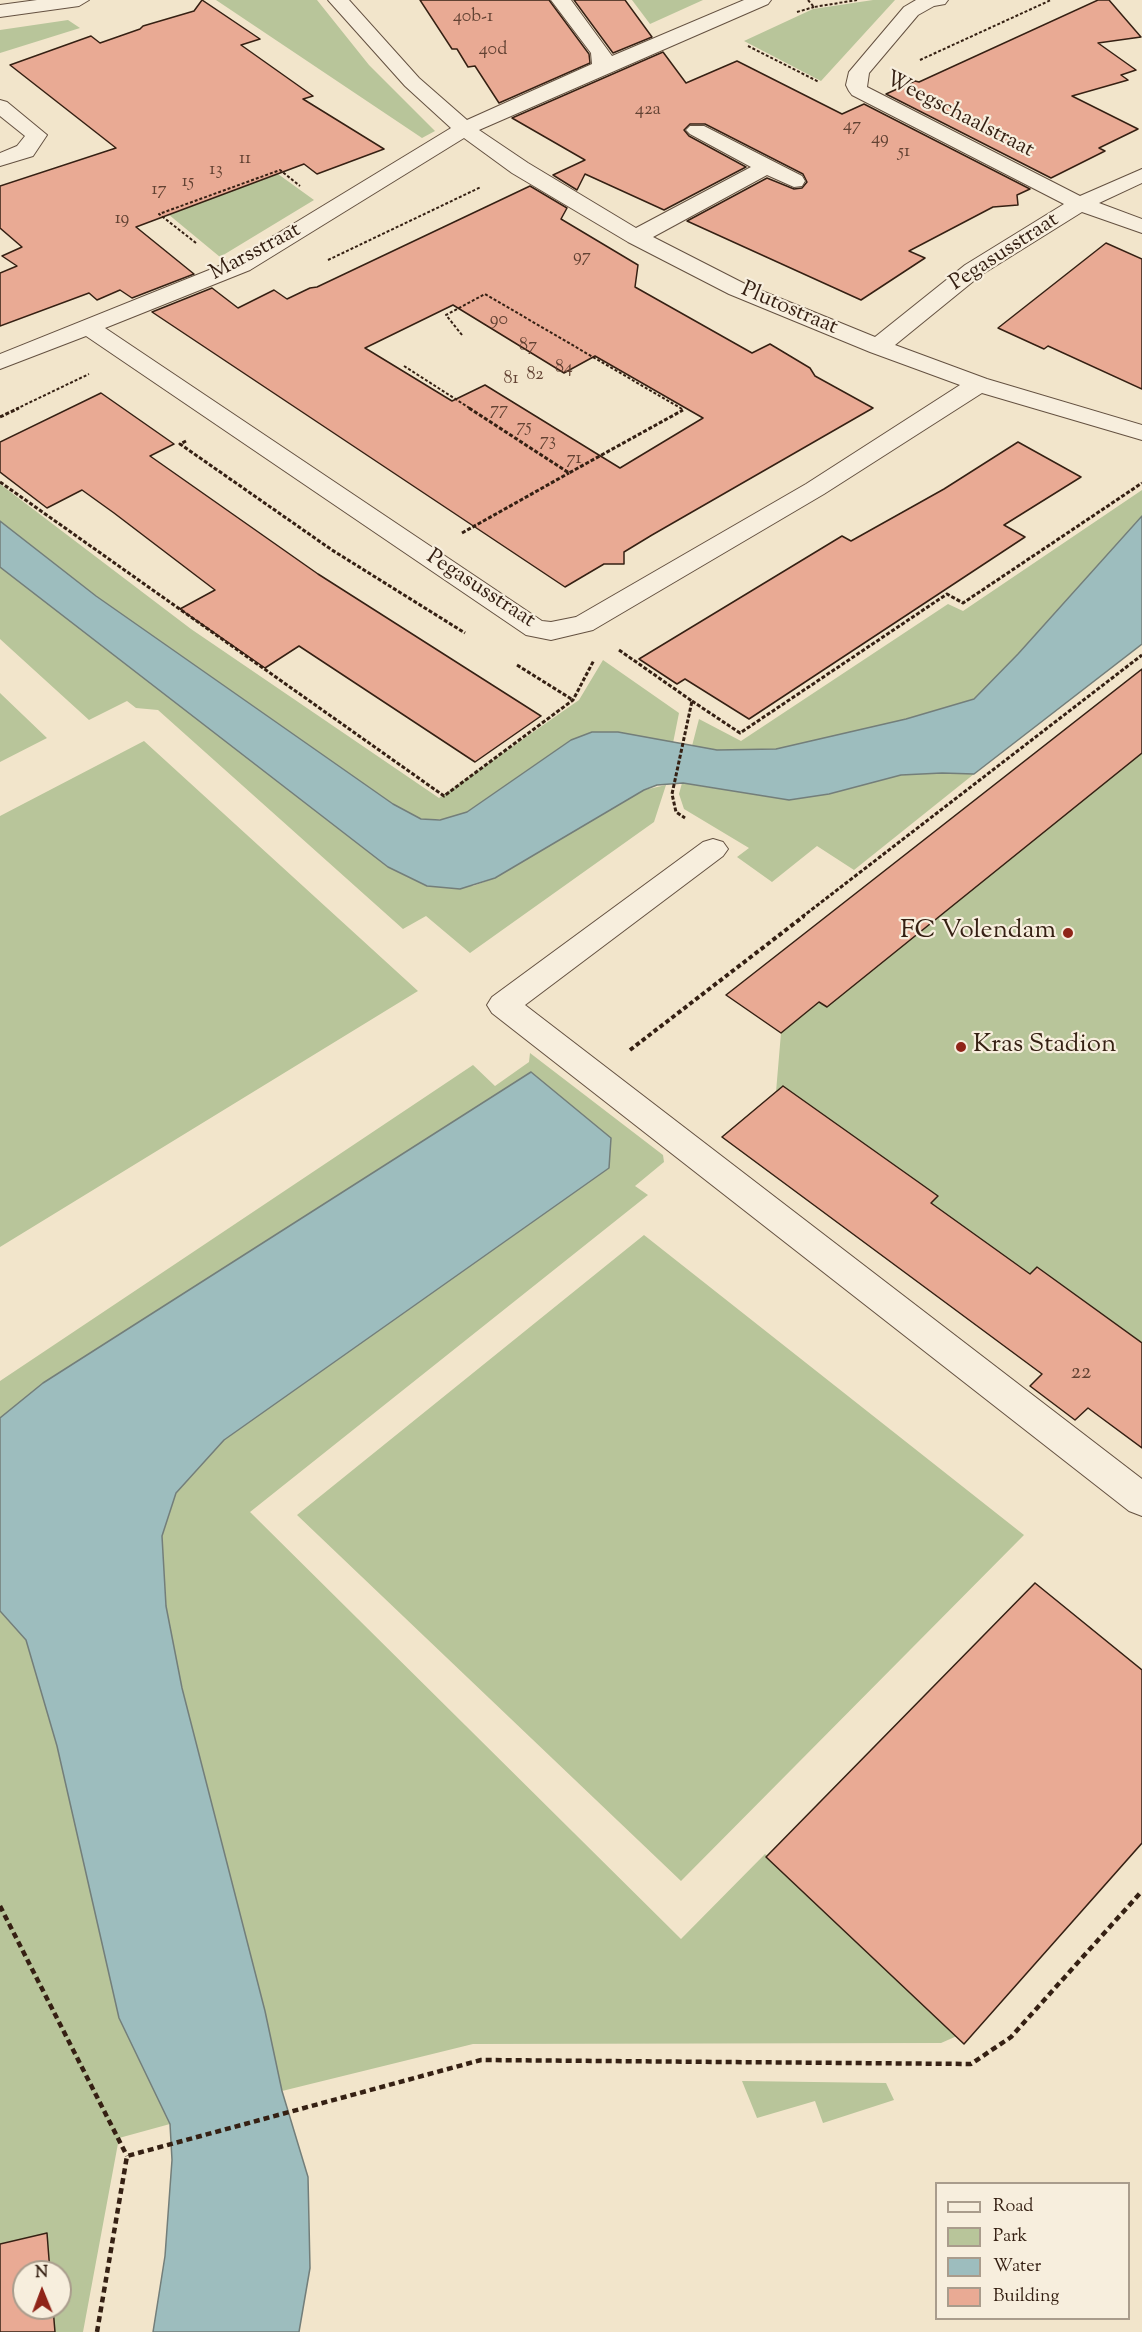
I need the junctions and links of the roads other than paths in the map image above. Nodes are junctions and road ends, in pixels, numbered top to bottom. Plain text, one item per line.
1 (79, 0) edge
2 (338, 0) edge
3 (561, 0) edge
4 (761, 0) edge
5 (932, 0) edge
6 (0, 11) edge
7 (603, 67) junction
8 (0, 106) edge
9 (464, 129) junction
10 (697, 130) dead end
11 (0, 160) edge
12 (767, 167) junction
13 (1142, 175) edge
14 (794, 181) dead end
15 (1080, 204) junction
16 (1142, 226) edge
17 (636, 237) junction
18 (90, 328) junction
19 (879, 348) junction
20 (0, 362) edge
21 (979, 384) junction
22 (1142, 433) edge
23 (713, 849) dead end
24 (1142, 1500) edge

1 - 6 street
2 - 9 street, Plutostraat
3 - 7 street
4 - 7 street
5 - 15 street, Weegschaalstraat
7 - 9 street
8 - 11 street
9 - 17 street, Plutostraat
9 - 18 street, Marsstraat
10 - 12 street
12 - 14 street
12 - 17 street
13 - 15 street, Pegasusstraat
15 - 16 street, Weegschaalstraat
15 - 19 street, Pegasusstraat
17 - 19 street, Plutostraat
18 - 20 street, Marsstraat
18 - 21 street, Pegasusstraat
19 - 21 street, Plutostraat
21 - 22 street, Plutostraat
23 - 24 street

